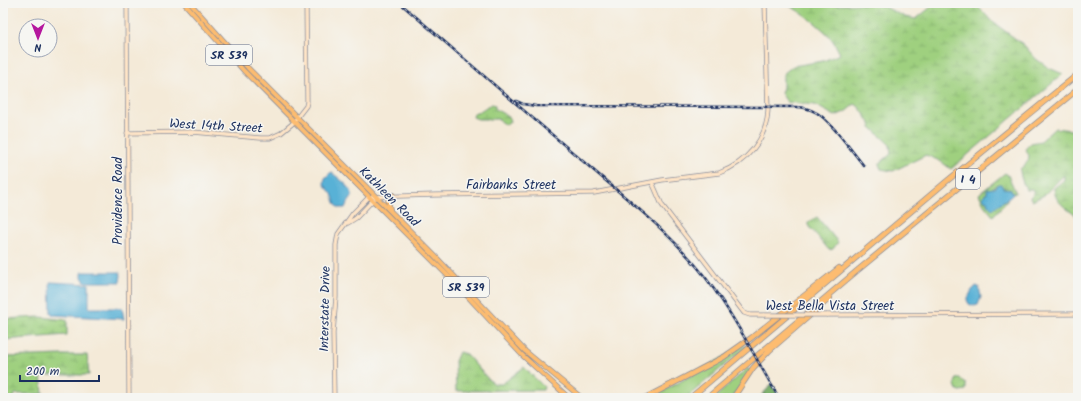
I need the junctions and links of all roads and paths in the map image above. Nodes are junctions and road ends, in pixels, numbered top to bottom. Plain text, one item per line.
1 (127, 3) edge
2 (184, 3) edge
3 (306, 3) edge
4 (765, 3) edge
5 (191, 4) edge
6 (1078, 74) edge
7 (1078, 89) edge
8 (296, 119) junction
9 (127, 133) junction
10 (652, 182) junction
11 (392, 195) junction
12 (369, 197) junction
13 (376, 197) junction
14 (373, 201) junction
15 (391, 211) junction
16 (346, 224) junction
17 (874, 242) junction
18 (858, 270) junction
19 (1078, 314) edge
20 (129, 398) edge
21 (334, 398) edge
22 (569, 398) edge
23 (582, 398) edge
24 (645, 398) edge
25 (690, 398) edge
26 (707, 398) edge
27 (733, 398) edge

1 - 9 street, Providence Road
2 - 8 main road, Kathleen Road / SR 539
3 - 8 street, West 14th Street
4 - 10 street, Fairbanks Street
5 - 8 main road, Kathleen Road / SR 539
6 - 17 highway, I 4
7 - 18 highway, I 4
8 - 9 street, West 14th Street
8 - 12 main road, Kathleen Road / SR 539
8 - 13 main road, Kathleen Road / SR 539
9 - 20 street, Providence Road
10 - 11 street, Fairbanks Street
10 - 19 street, West Bella Vista Street, bridge
11 - 13 street, Fairbanks Street
11 - 15 main road
12 - 13 street, Fairbanks Street
12 - 14 main road, Kathleen Road / SR 539
12 - 16 street, Interstate Drive
13 - 14 street, Interstate Drive
13 - 15 main road, Kathleen Road / SR 539
14 - 16 street, Interstate Drive
14 - 22 main road, Kathleen Road / SR 539
15 - 23 main road, Kathleen Road / SR 539
16 - 21 street, Interstate Drive
17 - 24 highway
17 - 25 highway, I 4
18 - 26 highway, I 4
18 - 27 highway

